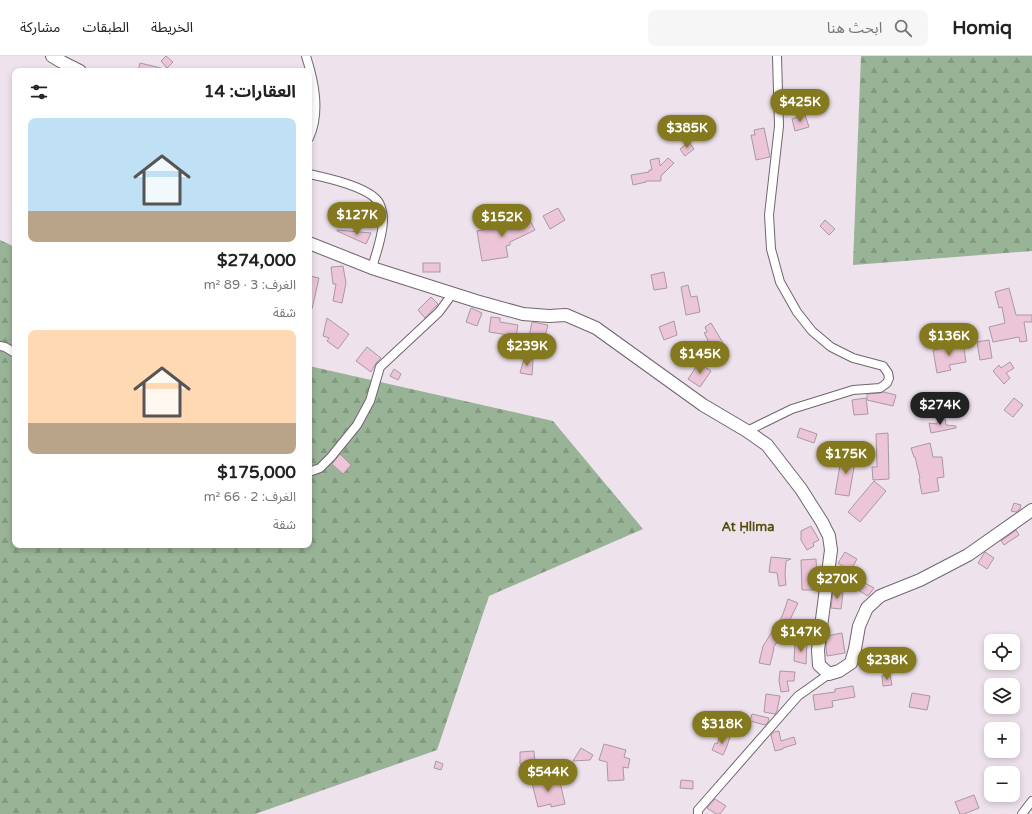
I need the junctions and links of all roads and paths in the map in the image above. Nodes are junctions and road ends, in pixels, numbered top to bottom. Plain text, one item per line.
1 (52, 56) edge
2 (306, 56) edge
3 (777, 56) edge
4 (74, 68) edge
5 (310, 68) edge
6 (312, 75) edge
7 (312, 131) edge
8 (312, 175) edge
9 (312, 244) edge
10 (372, 268) junction
11 (453, 293) junction
12 (0, 346) edge
13 (12, 351) edge
14 (747, 431) junction
15 (312, 471) edge
16 (1032, 510) edge
17 (829, 674) junction
18 (1032, 801) edge
19 (698, 814) edge
20 (1022, 814) edge

1 - 4 street
2 - 5 street
3 - 14 street
6 - 7 street
8 - 10 street
9 - 10 street
10 - 11 street
11 - 14 street
11 - 15 street
12 - 13 street
14 - 17 street
16 - 17 street
17 - 19 street
18 - 20 street

